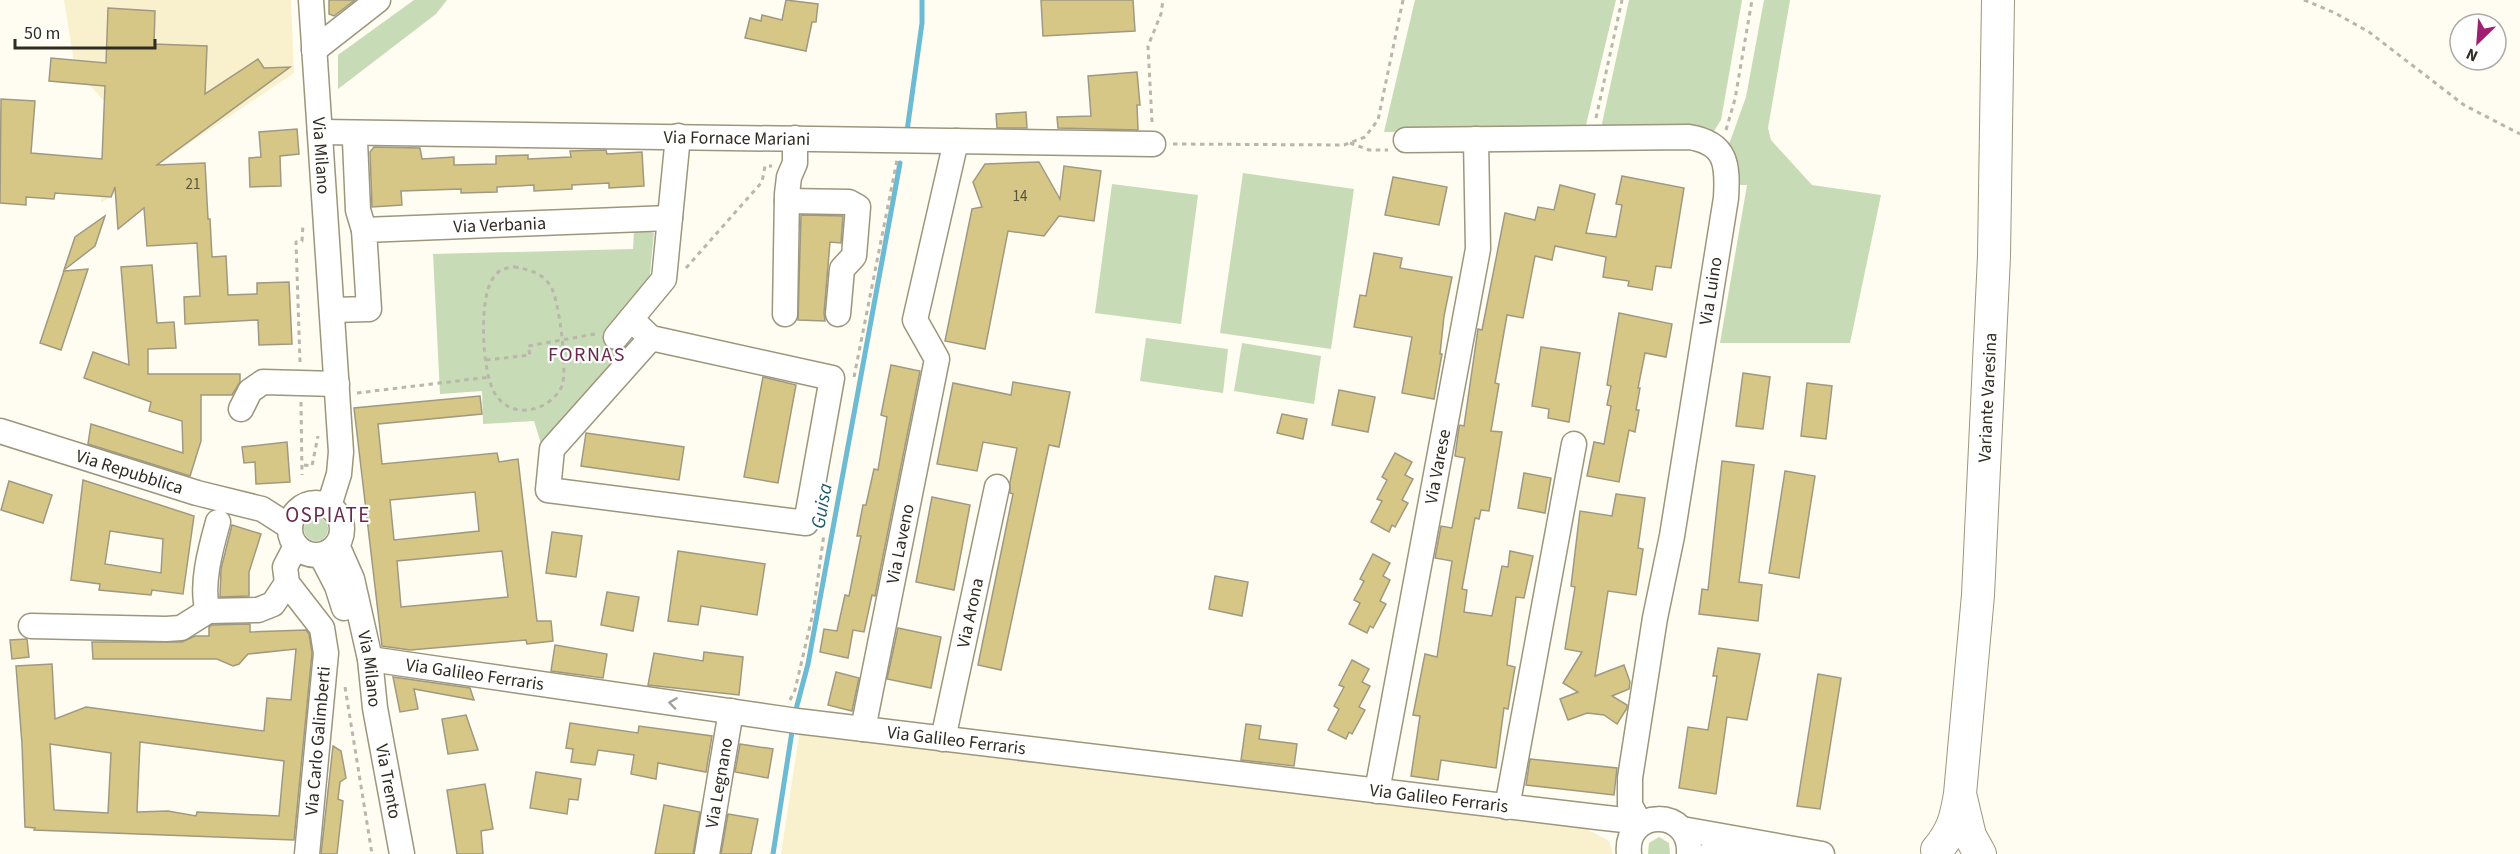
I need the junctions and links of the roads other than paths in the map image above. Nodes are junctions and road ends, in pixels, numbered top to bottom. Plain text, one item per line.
1 (311, 0) edge
2 (378, 0) edge
3 (1998, 0) edge
4 (314, 50) junction
5 (320, 132) junction
6 (678, 136) junction
7 (795, 138) junction
8 (1476, 139) junction
9 (1406, 140) road end
10 (355, 141) dead end
11 (956, 141) junction
12 (1153, 144) road end
13 (787, 201) junction
14 (670, 218) junction
15 (364, 230) junction
16 (332, 310) junction
17 (785, 314) dead end
18 (838, 314) dead end
19 (651, 338) junction
20 (340, 387) junction
21 (241, 409) dead end
22 (0, 431) edge
23 (1574, 444) dead end
24 (997, 487) dead end
25 (316, 505) junction
26 (262, 509) junction
27 (218, 522) dead end
28 (293, 536) junction
29 (329, 550) junction
30 (286, 583) junction
31 (208, 611) junction
32 (31, 626) dead end
33 (370, 658) junction
34 (375, 708) junction
35 (731, 711) junction
36 (863, 729) junction
37 (943, 739) junction
38 (1377, 791) junction
39 (1960, 794) junction
40 (1507, 807) junction
41 (1682, 829) junction
42 (1639, 833) edge
43 (1776, 847) junction
44 (1931, 852) edge
45 (308, 854) edge
46 (402, 854) edge
47 (707, 854) edge
48 (1689, 854) edge
49 (1710, 854) edge
50 (1822, 854) edge
51 (1978, 854) edge

1 - 4 street, Via Milano
2 - 4 street
3 - 39 main road, Variante Varesina
4 - 5 street, Via Milano
5 - 6 street, Via Fornace Mariani
5 - 16 street, Via Milano
6 - 7 street, Via Fornace Mariani
6 - 14 street
7 - 11 street, Via Fornace Mariani
7 - 13 street
8 - 9 street
8 - 38 street, Via Varese
8 - 42 street, Via Luino
10 - 15 street
11 - 12 street, Via Fornace Mariani
11 - 36 street, Via Laveno
13 - 17 street
13 - 18 street
14 - 15 street, Via Verbania
14 - 19 street
15 - 16 street
16 - 20 street, Via Milano
19 - 19 street
20 - 21 street
20 - 25 street, Via Milano
22 - 26 street, Via Repubblica
23 - 40 street
24 - 37 street, Via Arona
25 - 26 street, Via Repubblica
25 - 28 street
25 - 29 street
26 - 28 street, Via Repubblica
27 - 31 street
28 - 29 street
28 - 30 street
29 - 33 street, Via Milano
29 - 34 street, Via Milano
30 - 31 street
30 - 45 street, Via Carlo Galimberti
31 - 32 street
33 - 34 street, Via Milano
35 -> 33 street, Via Galileo Ferraris
34 - 46 street, Via Trento
35 - 36 street, Via Galileo Ferraris
35 - 47 street, Via Legnano
36 - 37 street, Via Galileo Ferraris
37 - 38 street, Via Galileo Ferraris
38 - 40 street, Via Galileo Ferraris
39 - 44 main road, Variante Varesina
39 - 51 main road, Variante Varesina
40 - 42 street, Via Galileo Ferraris
41 - 42 street, Via Galileo Ferraris
41 - 43 street
41 - 48 street
43 - 49 street
43 - 50 street
44 - 51 main road, Variante Varesina

